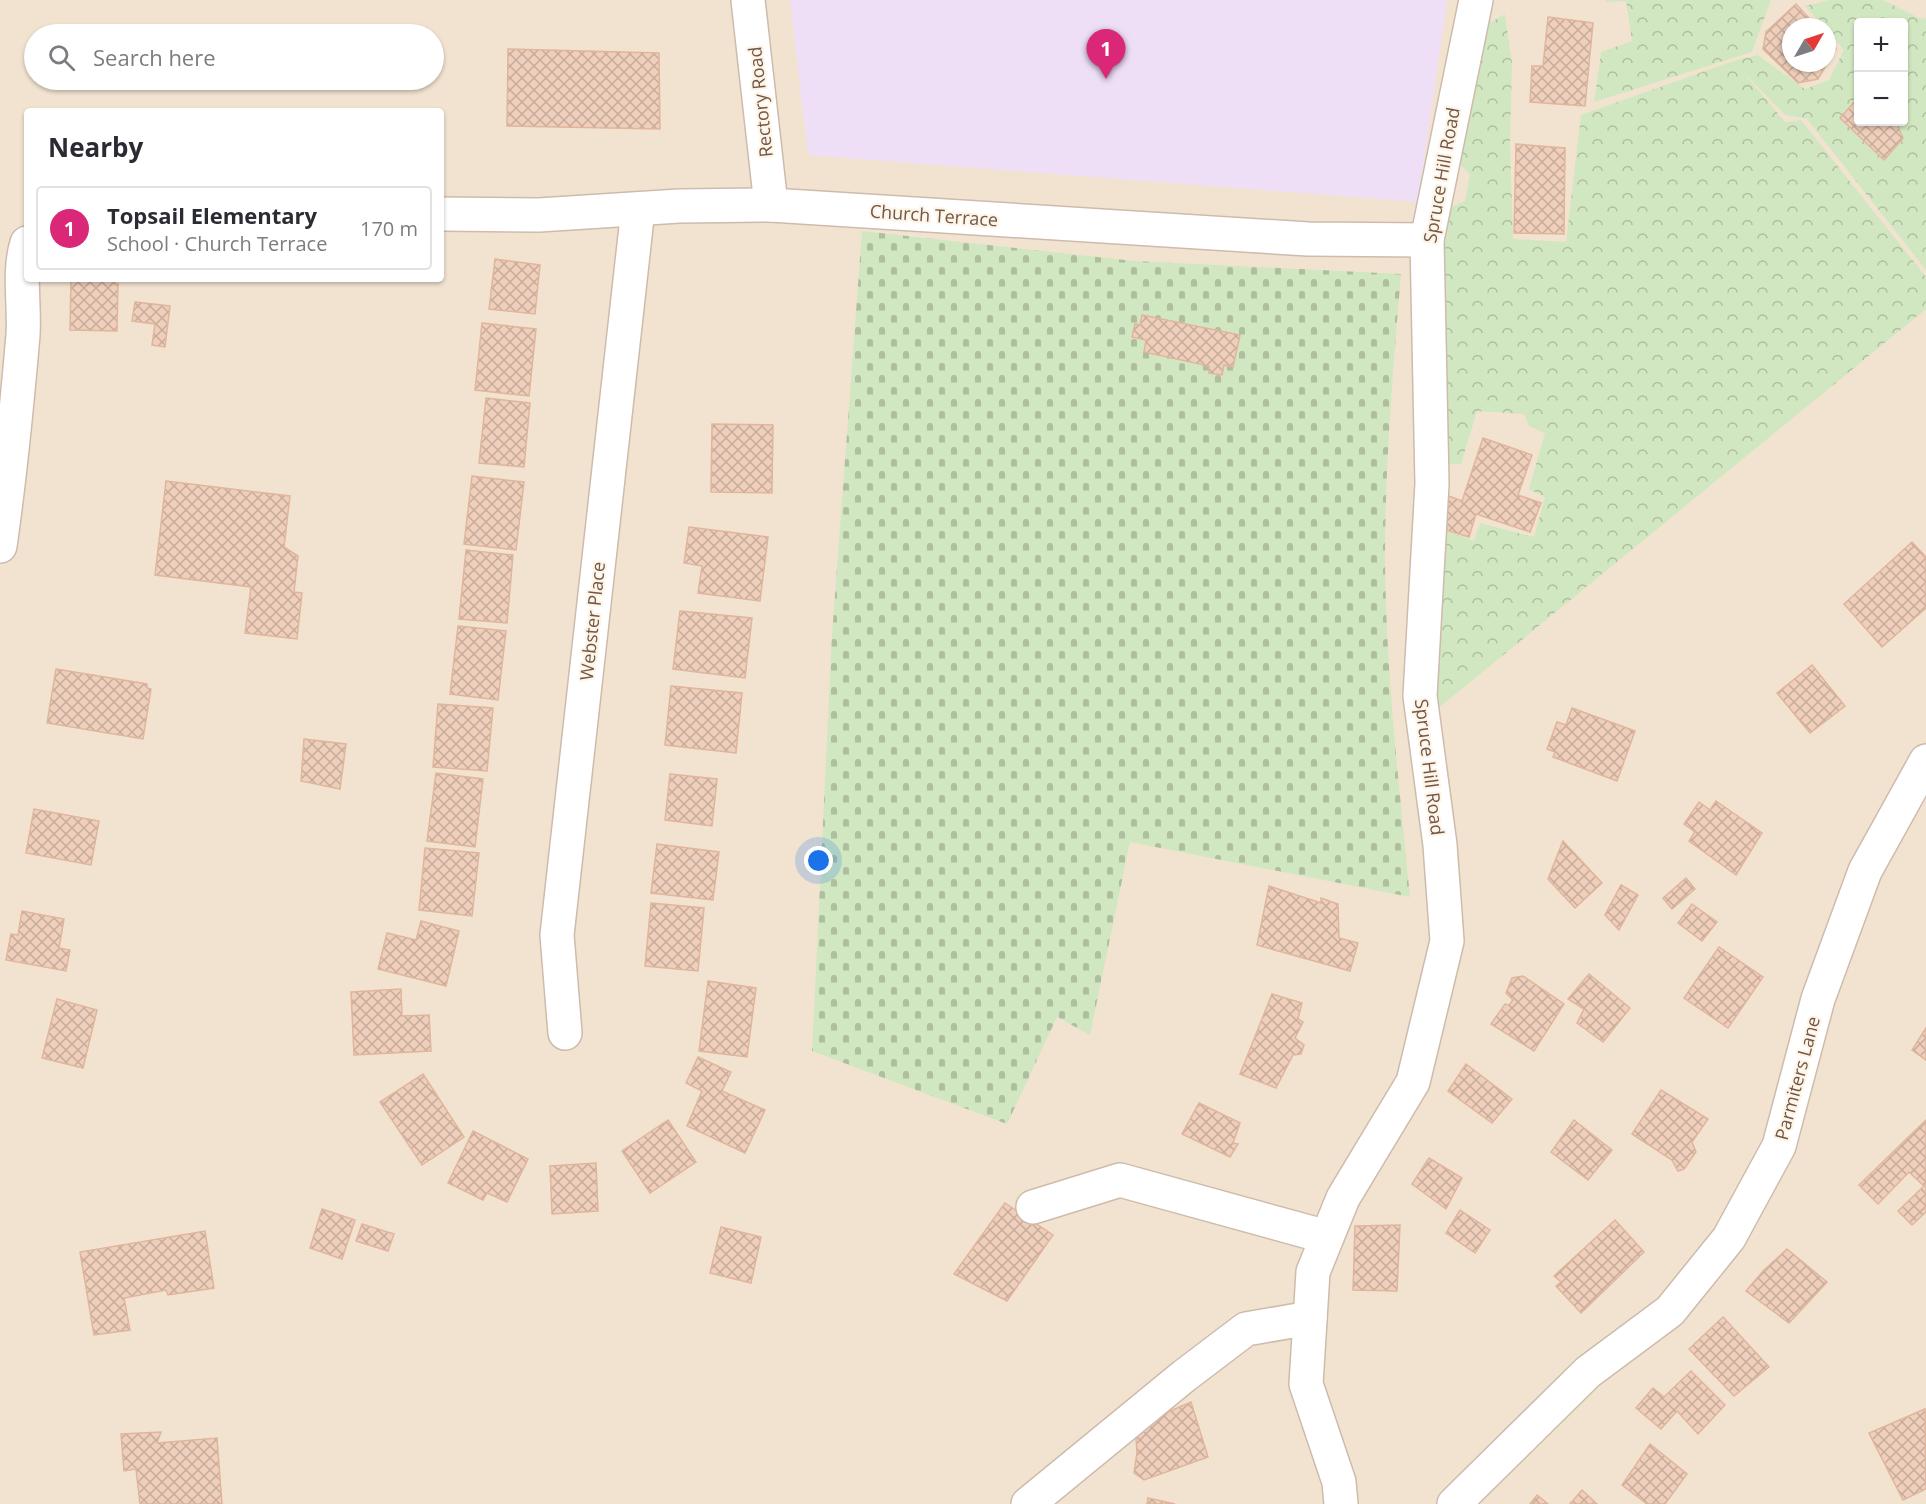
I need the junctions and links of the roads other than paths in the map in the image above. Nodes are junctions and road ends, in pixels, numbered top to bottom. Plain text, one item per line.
1 (748, 0) edge
2 (1466, 1) edge
3 (771, 205) junction
4 (638, 209) junction
5 (444, 214) edge
6 (1427, 240) junction
7 (24, 266) edge
8 (0, 546) edge
9 (1926, 760) edge
10 (565, 1033) dead end
11 (1033, 1207) dead end
12 (1327, 1237) junction
13 (1310, 1318) junction
14 (1028, 1504) edge
15 (1341, 1504) edge
16 (1454, 1504) edge

1 - 3 street, Rectory Road
2 - 6 street, Spruce Hill Road
3 - 4 street, Church Terrace
3 - 6 street, Church Terrace
4 - 5 street, Church Terrace
4 - 10 street, Webster Place
6 - 12 street, Spruce Hill Road
7 - 8 street
9 - 16 street, Parmiters Lane
11 - 12 street
12 - 13 street, Spruce Hill Road
13 - 14 street
13 - 15 street, Spruce Hill Road

